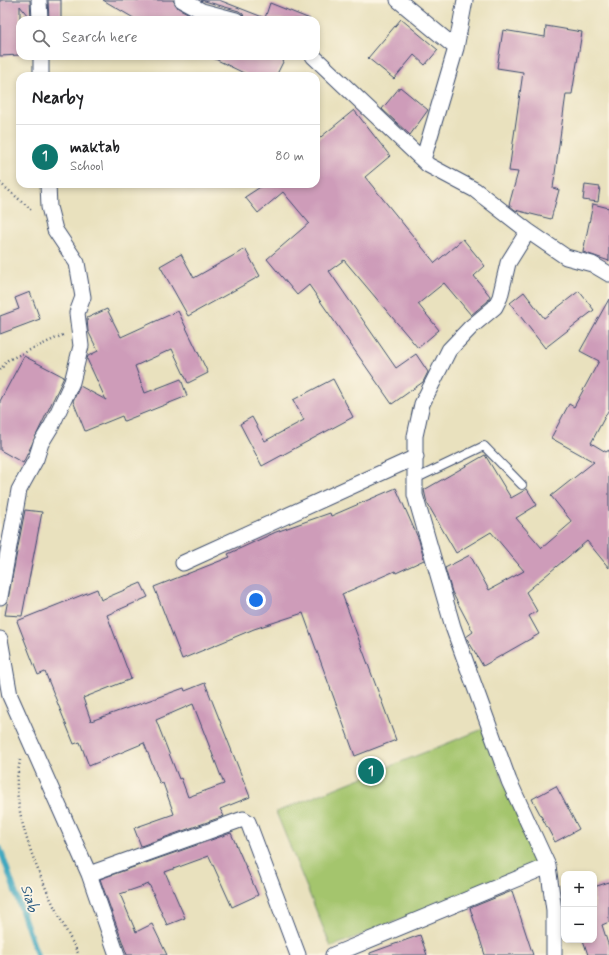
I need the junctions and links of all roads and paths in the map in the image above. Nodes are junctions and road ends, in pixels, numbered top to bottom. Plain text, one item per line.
1 (39, 0) edge
2 (182, 0) edge
3 (398, 0) edge
4 (465, 0) edge
5 (40, 16) edge
6 (221, 16) edge
7 (456, 48) junction
8 (41, 60) edge
9 (317, 60) edge
10 (41, 72) edge
11 (423, 160) junction
12 (0, 183) edge
13 (48, 188) edge
14 (55, 230) junction
15 (528, 231) junction
16 (609, 274) edge
17 (77, 313) junction
18 (0, 370) edge
19 (416, 457) junction
20 (415, 479) junction
21 (522, 485) dead end
22 (183, 563) dead end
23 (0, 597) edge
24 (0, 639) edge
25 (20, 756) dead end
26 (548, 866) junction
27 (89, 874) junction
28 (79, 955) edge
29 (117, 955) edge
30 (298, 955) edge
31 (333, 955) edge
32 (554, 955) edge

1 - 5 street
2 - 6 street
3 - 7 street
4 - 7 street
7 - 11 street
8 - 10 street
9 - 11 street
11 - 15 street
12 - 14 path
13 - 14 street
14 - 17 street
15 - 16 street
15 - 19 street
17 - 18 path
17 - 23 street
19 - 20 street
19 - 22 street
20 - 21 lane
20 - 26 street
24 - 27 street
25 - 28 path
26 - 31 street
26 - 32 street
27 - 29 street
27 - 30 street

